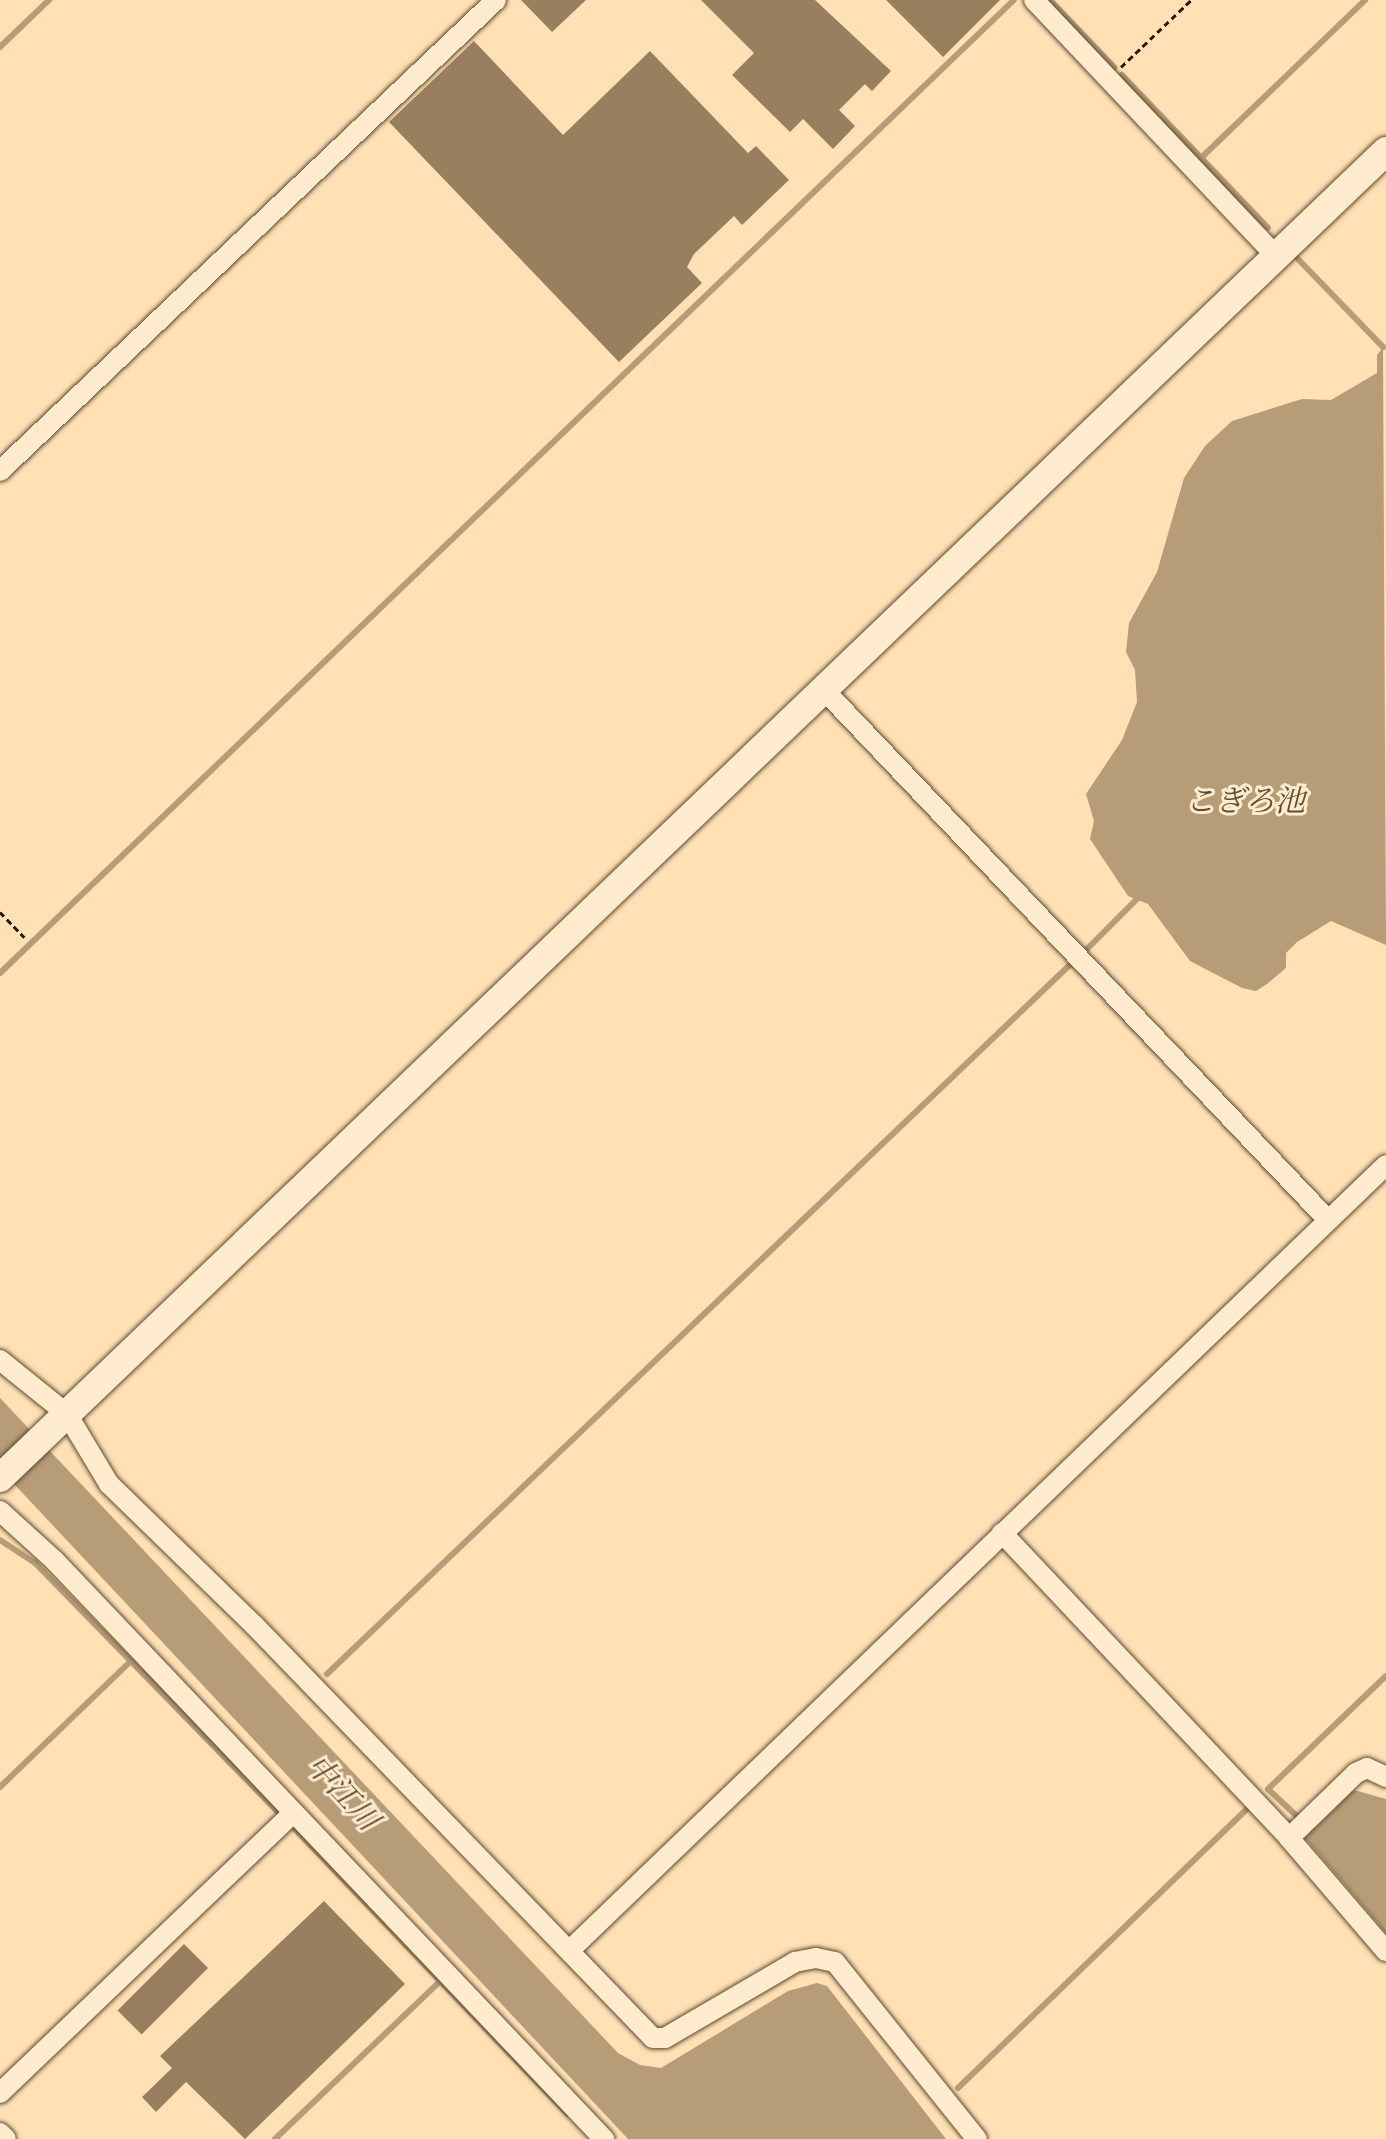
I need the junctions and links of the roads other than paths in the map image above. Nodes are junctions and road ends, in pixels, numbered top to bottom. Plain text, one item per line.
1 (496, 0) edge
2 (1034, 0) edge
3 (1386, 151) edge
4 (1276, 256) junction
5 (0, 471) edge
6 (825, 691) junction
7 (1386, 1165) edge
8 (1328, 1220) junction
9 (0, 1360) edge
10 (60, 1421) junction
11 (0, 1478) edge
12 (0, 1511) edge
13 (1002, 1533) junction
14 (1386, 1777) edge
15 (293, 1813) junction
16 (1296, 1831) junction
17 (570, 1950) junction
18 (1386, 1951) edge
19 (0, 2093) edge
20 (0, 2133) edge
21 (597, 2137) edge
22 (6, 2139) edge
23 (977, 2139) edge

1 - 5 street
2 - 4 street
3 - 4 street
4 - 6 street
6 - 8 street
6 - 10 street
7 - 8 street
8 - 13 street
9 - 10 street
10 - 11 street
10 - 17 street
12 - 15 street
13 - 16 street
13 - 17 street
14 - 16 street
15 - 19 street
15 - 21 street
16 - 18 street
17 - 23 street
20 - 22 street

